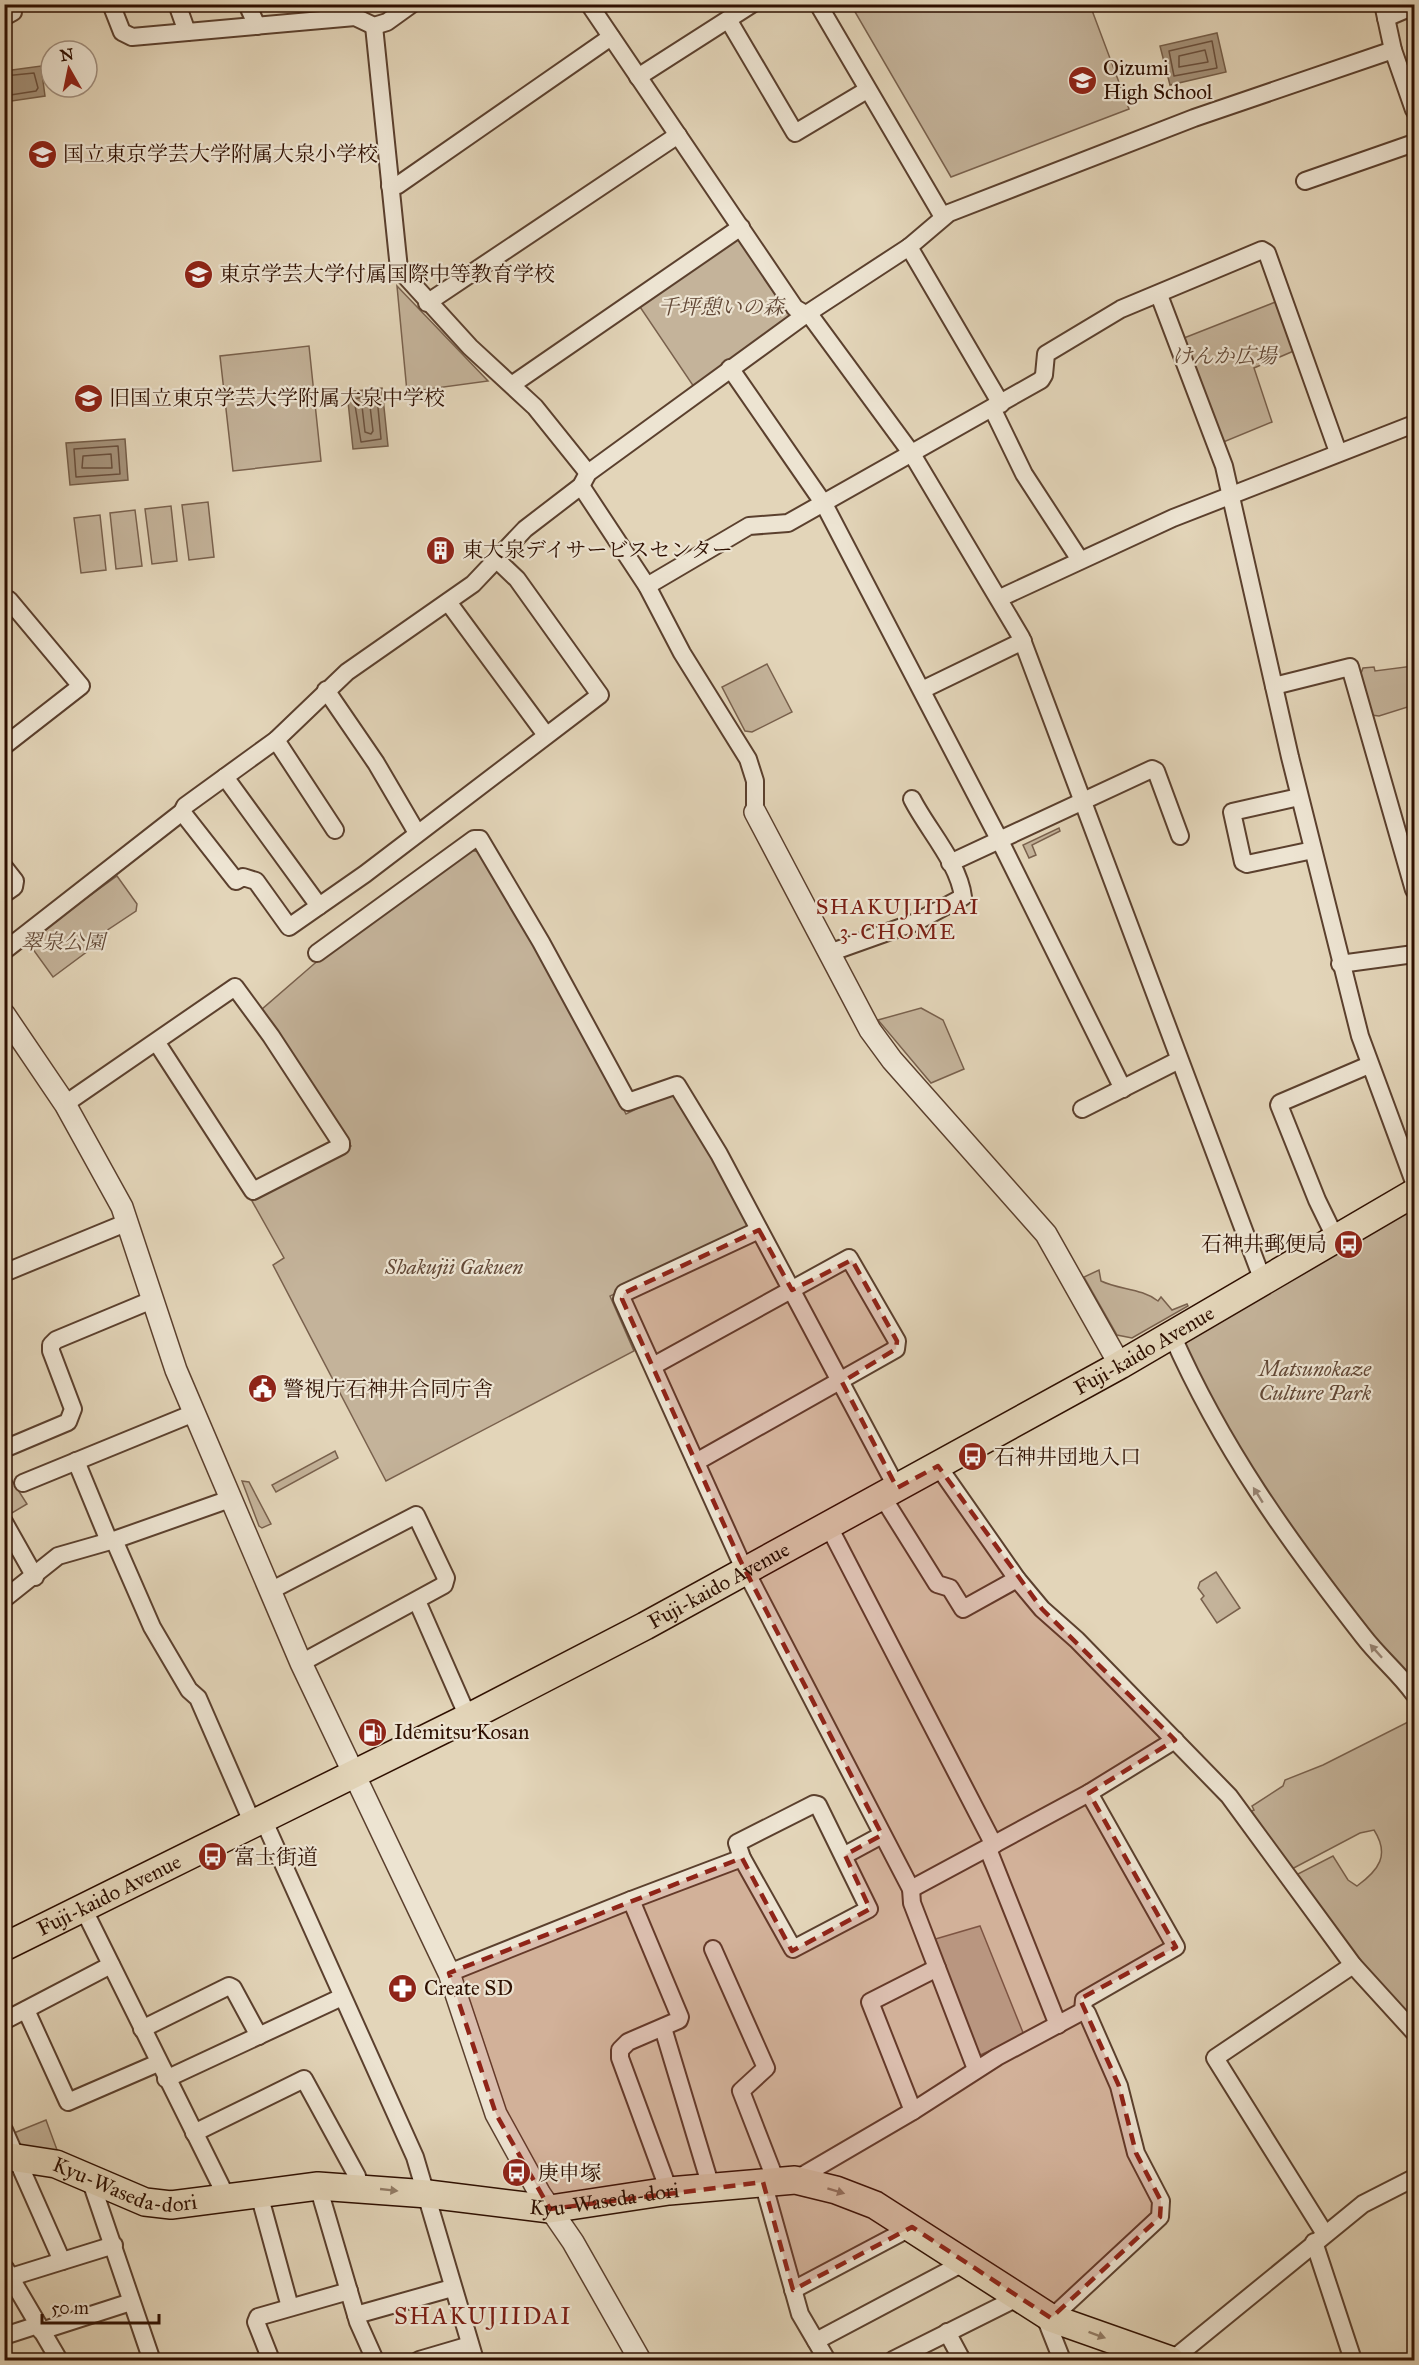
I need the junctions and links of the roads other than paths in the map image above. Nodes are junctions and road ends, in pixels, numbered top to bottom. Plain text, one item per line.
1 (13, 4) edge
2 (111, 4) edge
3 (177, 4) edge
4 (247, 4) edge
5 (412, 4) edge
6 (589, 4) edge
7 (752, 4) edge
8 (818, 4) edge
9 (1414, 6) edge
10 (1384, 11) edge
11 (4, 17) edge
12 (729, 21) junction
13 (257, 26) junction
14 (374, 26) junction
15 (188, 32) junction
16 (611, 37) junction
17 (1393, 50) junction
18 (638, 77) junction
19 (867, 90) junction
20 (1414, 110) edge
21 (678, 135) junction
22 (1414, 143) edge
23 (1305, 181) dead end
24 (390, 186) junction
25 (943, 217) junction
26 (741, 227) junction
27 (909, 247) junction
28 (1159, 295) junction
29 (428, 303) junction
30 (806, 315) junction
31 (730, 368) junction
32 (513, 384) junction
33 (996, 406) junction
34 (1414, 424) edge
35 (1338, 452) junction
36 (912, 454) junction
37 (585, 479) junction
38 (1232, 494) junction
39 (824, 504) junction
40 (496, 559) junction
41 (1080, 560) junction
42 (647, 586) junction
43 (12, 598) edge
44 (1000, 598) junction
45 (448, 602) junction
46 (1023, 641) junction
47 (1274, 686) junction
48 (326, 690) junction
49 (922, 690) junction
50 (546, 735) junction
51 (276, 740) junction
52 (4, 746) edge
53 (225, 777) junction
54 (1299, 797) junction
55 (912, 799) dead end
56 (1082, 800) junction
57 (182, 812) junction
58 (755, 812) joint
59 (335, 830) dead end
60 (417, 832) junction
61 (1180, 836) dead end
62 (999, 839) junction
63 (1313, 850) junction
64 (950, 863) junction
65 (4, 867) edge
66 (1414, 890) edge
67 (4, 894) edge
68 (320, 906) junction
69 (4, 951) edge
70 (316, 952) dead end
71 (829, 953) junction
72 (1414, 954) edge
73 (1340, 964) junction
74 (4, 1014) edge
75 (157, 1043) junction
76 (1179, 1060) junction
77 (1369, 1065) junction
78 (1123, 1089) junction
79 (65, 1104) junction
80 (1082, 1109) dead end
81 (1414, 1182) edge
82 (1414, 1193) edge
83 (128, 1222) junction
84 (759, 1230) junction
85 (1336, 1239) junction
86 (6, 1270) edge
87 (1263, 1281) junction
88 (792, 1290) junction
89 (152, 1300) junction
90 (1172, 1335) junction
91 (1120, 1365) junction
92 (653, 1366) junction
93 (842, 1382) junction
94 (194, 1413) junction
95 (4, 1449) edge
96 (76, 1461) junction
97 (696, 1462) junction
98 (938, 1466) junction
99 (23, 1483) dead end
100 (890, 1492) junction
101 (230, 1499) junction
102 (4, 1522) edge
103 (828, 1525) junction
104 (112, 1541) junction
105 (745, 1570) junction
106 (35, 1577) junction
107 (1017, 1579) junction
108 (272, 1590) junction
109 (4, 1599) edge
110 (417, 1601) junction
111 (301, 1663) junction
112 (1414, 1694) edge
113 (468, 1717) junction
114 (1175, 1740) junction
115 (353, 1774) junction
116 (1089, 1793) junction
117 (258, 1822) junction
118 (882, 1835) junction
119 (991, 1847) junction
120 (845, 1855) junction
121 (742, 1858) junction
122 (910, 1889) junction
123 (631, 1900) junction
124 (82, 1908) junction
125 (4, 1947) edge
126 (713, 1949) dead end
127 (111, 1965) junction
128 (1353, 1965) junction
129 (937, 1968) junction
130 (449, 1973) junction
131 (342, 1997) junction
132 (26, 2010) junction
133 (1083, 2010) junction
134 (4, 2021) edge
135 (1058, 2025) junction
136 (663, 2028) junction
137 (142, 2029) junction
138 (1414, 2032) edge
139 (258, 2036) junction
140 (158, 2064) junction
141 (976, 2069) junction
142 (166, 2079) junction
143 (913, 2111) junction
144 (4, 2130) edge
145 (194, 2133) junction
146 (10, 2156) edge
147 (88, 2176) junction
148 (1414, 2178) edge
149 (778, 2181) junction
150 (318, 2186) junction
151 (358, 2187) junction
152 (711, 2187) junction
153 (669, 2191) junction
154 (259, 2194) junction
155 (428, 2194) junction
156 (227, 2198) junction
157 (550, 2209) junction
158 (912, 2228) junction
159 (1320, 2238) junction
160 (114, 2246) junction
161 (62, 2261) junction
162 (965, 2262) junction
163 (8, 2273) edge
164 (452, 2288) junction
165 (349, 2290) junction
166 (793, 2290) junction
167 (1019, 2297) junction
168 (131, 2302) junction
169 (290, 2307) junction
170 (356, 2315) junction
171 (1051, 2318) junction
172 (40, 2328) junction
173 (947, 2332) junction
174 (4, 2336) edge
175 (816, 2341) junction
176 (472, 2353) edge
177 (1137, 2355) edge
178 (58, 2360) edge
179 (149, 2361) edge
180 (271, 2361) edge
181 (375, 2361) edge
182 (419, 2361) edge
183 (640, 2361) edge
184 (827, 2361) edge
185 (893, 2361) edge
186 (962, 2361) edge
187 (1062, 2361) edge
188 (1171, 2361) edge
189 (1353, 2361) edge

1 - 11 street
2 - 15 street
3 - 15 street
4 - 13 street
5 - 14 street
6 - 16 street
7 - 12 street
8 - 19 street
9 - 10 street
10 - 17 street
12 - 18 street
12 - 19 street
13 - 14 street
13 - 15 street
14 - 24 street
16 - 18 street
16 - 24 street
17 - 20 street
17 - 25 street
18 - 21 street
19 - 25 street
21 - 26 street
21 - 29 street
22 - 23 street
24 - 29 street
25 - 27 street
26 - 30 street
26 - 32 street
27 - 30 street
27 - 33 street
28 - 33 street
28 - 35 street
28 - 38 street
29 - 32 street
30 - 31 street
30 - 36 street
31 - 37 street
31 - 39 street
32 - 37 street
33 - 36 street
33 - 41 street
34 - 35 street
35 - 38 street
36 - 39 street
36 - 44 street
37 - 40 street
37 - 42 street
38 - 41 street
38 - 47 street
39 - 42 street
39 - 49 street
40 - 45 street
40 - 50 street
41 - 44 street
42 - 58 street
43 - 52 street
44 - 46 street
45 - 48 street
45 - 50 street
46 - 49 street
46 - 56 street
47 - 54 street
47 - 66 street
48 - 51 street
48 - 60 street
49 - 62 street
50 - 60 street
51 - 53 street
51 - 59 street
53 - 57 street
53 - 68 street
54 - 63 street
54 - 63 street
55 - 64 street
56 - 61 street
56 - 62 street
56 - 76 street
57 - 68 street
57 - 69 street
58 - 71 street
60 - 68 street
62 - 64 street
62 - 78 street
63 - 73 street
64 - 71 street
65 - 67 street
70 - 84 street
71 - 91 street
72 - 73 street
73 - 77 street
74 - 79 street
75 - 75 street
75 - 79 street
76 - 78 street
76 - 87 street
77 - 81 street
77 - 85 street
78 - 80 street
79 - 83 street
82 - 85 main road, Fuji-kaido Avenue
83 - 86 street
83 - 89 street
84 - 88 street
84 - 92 street
85 - 87 main road, Fuji-kaido Avenue
87 - 90 main road, Fuji-kaido Avenue
88 - 92 street
88 - 93 street
88 - 93 street
89 - 94 street
89 - 95 street
90 - 91 main road, Fuji-kaido Avenue
112 -> 90 street
91 - 98 main road, Fuji-kaido Avenue
92 - 97 street
93 - 97 street
93 - 100 street
94 - 96 street
94 - 101 street
96 - 99 street
96 - 104 street
97 - 105 street
98 - 100 main road, Fuji-kaido Avenue
98 - 107 street
100 - 103 main road, Fuji-kaido Avenue
100 - 107 street
101 - 104 street
101 - 108 street
102 - 106 street
103 - 105 main road, Fuji-kaido Avenue
103 - 119 street
104 - 106 street
104 - 117 street
105 - 113 main road, Fuji-kaido Avenue
105 - 118 street
106 - 109 street
107 - 114 street
108 - 110 street
108 - 111 street
110 - 111 street
110 - 113 street
111 - 115 street
113 - 115 main road, Fuji-kaido Avenue
114 - 116 street
114 - 128 street
115 - 117 main road, Fuji-kaido Avenue
115 - 130 street
116 - 119 street
116 - 133 street
117 - 124 main road, Fuji-kaido Avenue
117 - 131 street
118 - 120 street
118 - 122 street
119 - 122 street
119 - 135 street
120 - 121 street
120 - 121 street
121 - 123 street
122 - 129 street
123 - 130 street
123 - 136 street
124 - 125 main road, Fuji-kaido Avenue
124 - 127 street
126 - 149 street
127 - 132 street
127 - 137 street
128 - 138 street
128 - 159 street
129 - 141 street
129 - 143 street
130 - 157 street
131 - 139 street
131 - 155 street
132 - 134 street
132 - 140 street
133 - 135 street
133 - 171 street
135 - 141 street
136 - 152 street
136 - 153 street
137 - 139 street
137 - 140 street
139 - 142 street
140 - 142 street
141 - 143 street
142 - 145 street
143 - 149 street
144 - 146 street
145 - 151 street
145 - 156 street
146 - 147 main road, Kyu-Waseda-dori
146 - 161 street
147 - 156 main road, Kyu-Waseda-dori
147 - 160 street
148 - 159 street
149 - 152 main road, Kyu-Waseda-dori
149 -> 158 main road, Kyu-Waseda-dori
149 - 166 street
150 - 151 main road, Kyu-Waseda-dori
150 - 154 main road, Kyu-Waseda-dori
150 - 165 street
151 -> 155 main road, Kyu-Waseda-dori
152 - 153 main road, Kyu-Waseda-dori
153 - 157 main road, Kyu-Waseda-dori
154 - 156 main road, Kyu-Waseda-dori
154 - 169 street
155 - 157 main road, Kyu-Waseda-dori
155 - 164 street
157 - 183 street
158 - 162 main road, Kyu-Waseda-dori
158 - 166 street
159 - 188 street
159 - 189 street
160 - 161 street
160 - 168 street
161 - 163 street
162 - 167 main road, Kyu-Waseda-dori
162 - 175 street
163 - 172 street
164 - 170 street
164 - 176 street
165 - 169 street
165 - 170 street
166 - 175 street
167 - 171 main road, Kyu-Waseda-dori
167 - 173 street
168 - 172 street
168 - 179 street
169 - 180 street
170 - 181 street
171 -> 177 main road, Kyu-Waseda-dori
171 - 187 street
172 - 174 street
172 - 178 street
173 - 185 street
173 - 186 street
175 - 184 street
176 - 182 street
177 - 188 main road, Kyu-Waseda-dori

